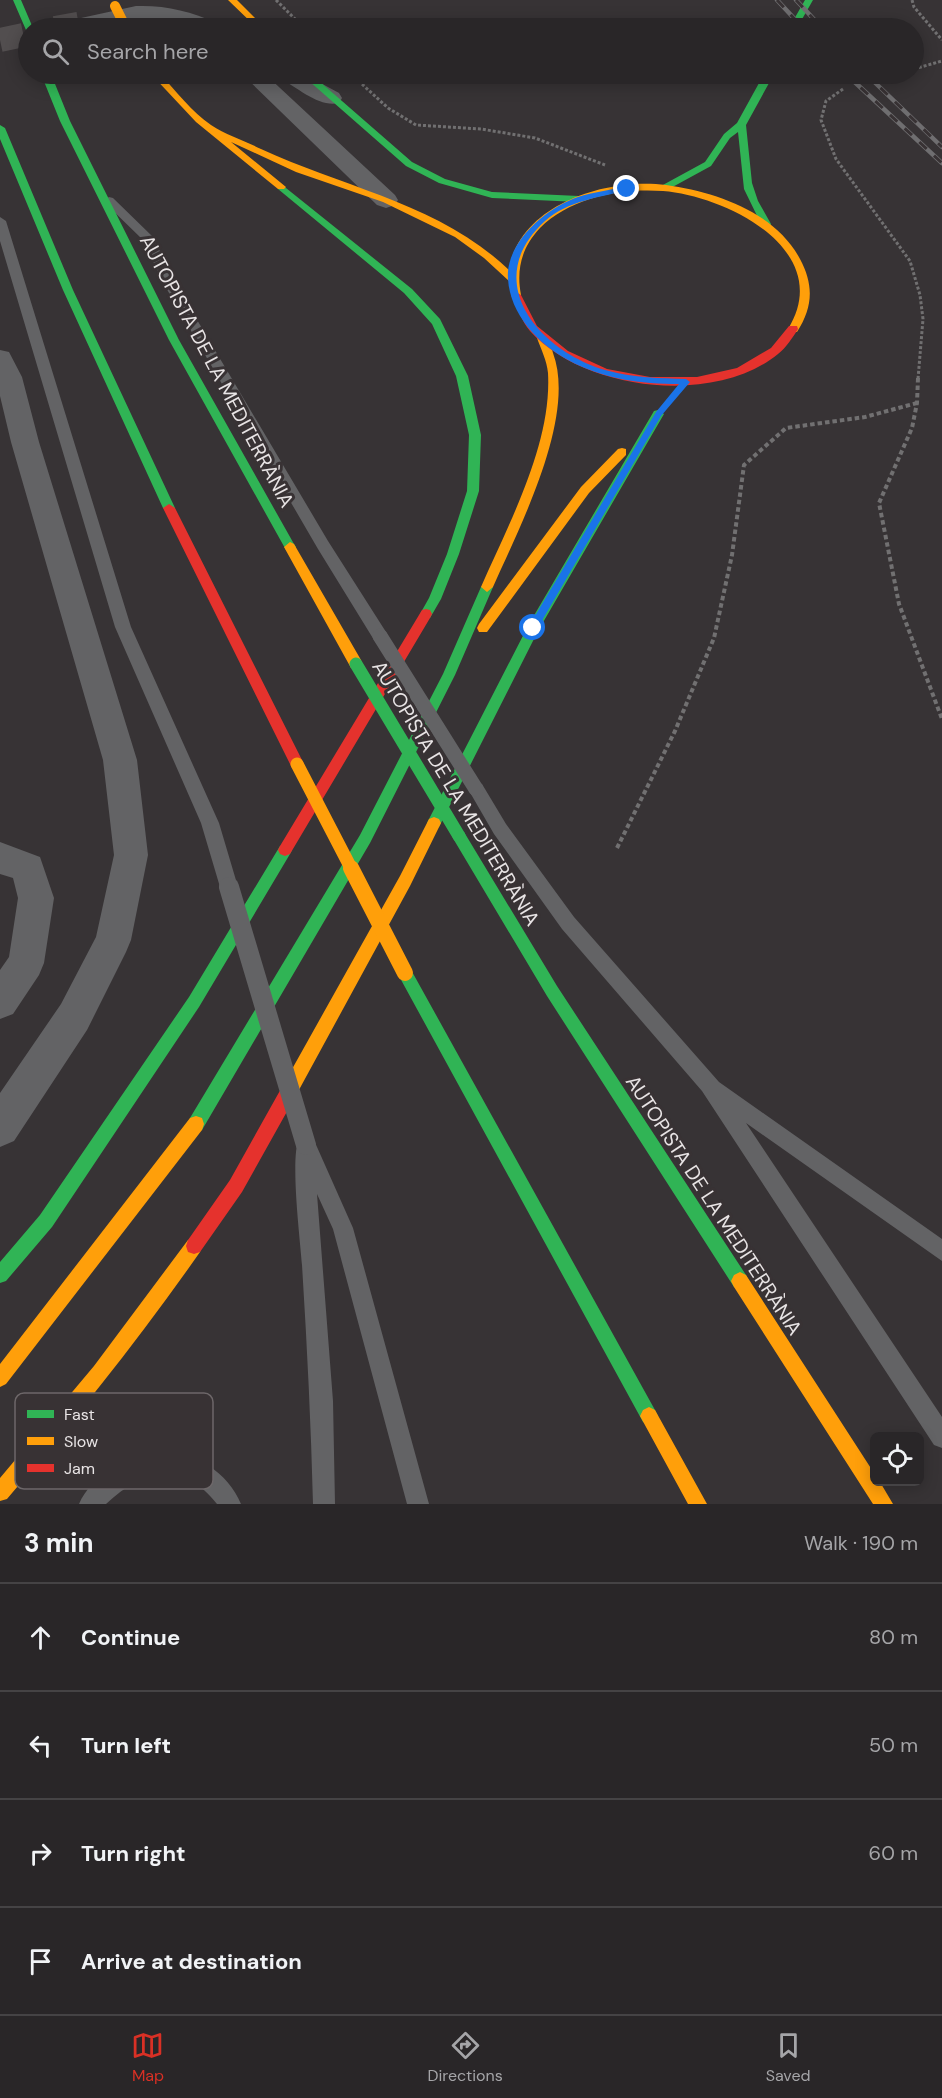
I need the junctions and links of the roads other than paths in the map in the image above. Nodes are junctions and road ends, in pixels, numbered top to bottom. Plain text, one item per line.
1 (17, 0) edge
2 (232, 0) edge
3 (809, 0) edge
4 (114, 3) edge
5 (25, 18) edge
6 (107, 18) edge
7 (121, 18) edge
8 (186, 18) edge
9 (251, 18) edge
10 (799, 18) edge
11 (50, 84) edge
12 (164, 84) edge
13 (264, 84) edge
14 (306, 84) edge
15 (316, 84) edge
16 (764, 84) edge
17 (331, 98) junction
18 (741, 125) junction
19 (209, 128) junction
20 (0, 129) edge
21 (664, 188) junction
22 (102, 194) junction
23 (579, 199) junction
24 (386, 200) junction
25 (0, 221) edge
26 (766, 224) junction
27 (511, 278) junction
28 (542, 338) junction
29 (0, 359) edge
30 (686, 382) junction
31 (665, 406) junction
32 (448, 675) junction
33 (0, 858) edge
34 (0, 1001) edge
35 (709, 1084) junction
36 (0, 1127) edge
37 (306, 1145) junction
38 (942, 1251) edge
39 (0, 1275) edge
40 (0, 1378) edge
41 (84, 1393) edge
42 (942, 1437) edge
43 (15, 1475) edge
44 (213, 1483) edge
45 (104, 1489) edge
46 (0, 1492) edge
47 (90, 1504) edge
48 (230, 1504) edge
49 (324, 1504) edge
50 (418, 1504) edge
51 (698, 1504) edge
52 (884, 1504) edge

1 - 5 main road
2 - 9 main road
3 - 10 main road
4 - 7 main road, bridge
6 - 8 street
11 - 22 main road, AUTOPISTA DE LA MEDITERRÀNIA
12 - 19 main road
13 - 24 street
14 - 17 street
15 - 17 main road
16 - 18 main road
17 - 23 main road
18 - 21 main road
18 - 26 main road
19 - 24 main road
19 - 39 main road
20 - 51 main road, bridge
21 - 23 main road
21 - 26 main road
22 - 35 lane, bridge
22 - 52 main road, AUTOPISTA DE LA MEDITERRÀNIA, bridge
23 - 27 main road
24 - 27 main road
25 - 37 lane, bridge
26 - 30 main road
27 - 28 main road
28 - 30 main road
28 - 32 main road
29 - 36 street
30 - 31 main road
31 - 32 main road
31 - 41 main road
32 - 40 main road
33 - 34 street
35 - 38 lane
35 - 42 lane
37 - 49 lane
37 - 50 lane
43 - 46 main road
44 - 48 lane
45 - 47 lane

